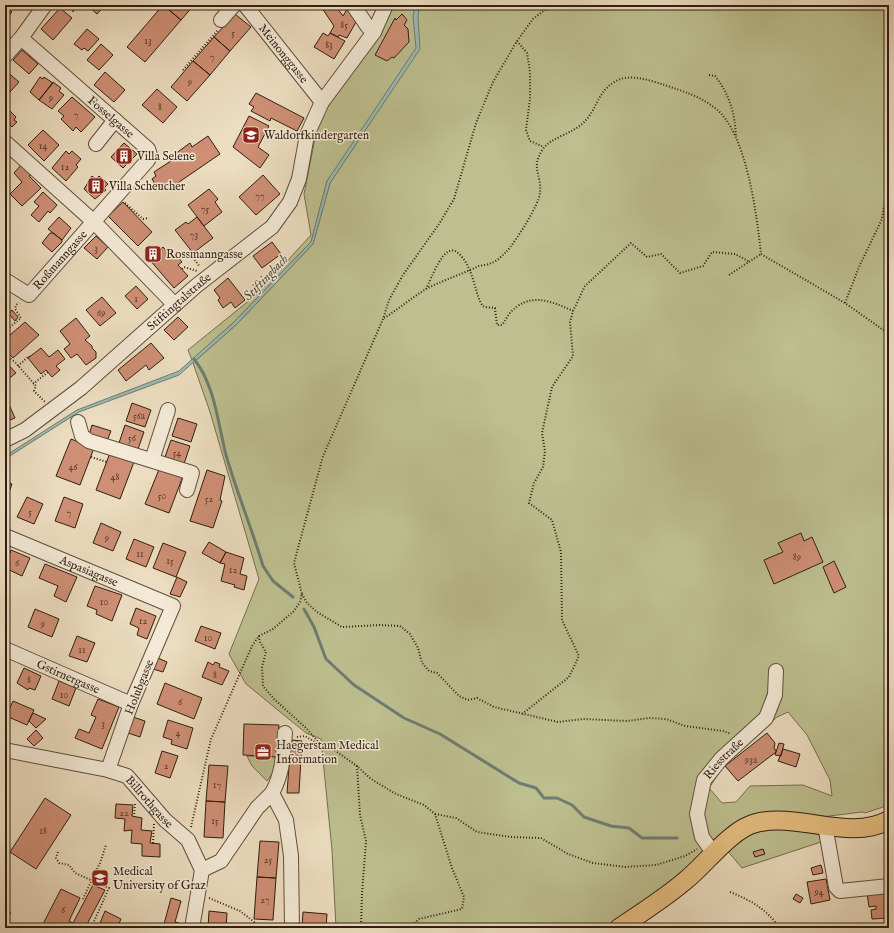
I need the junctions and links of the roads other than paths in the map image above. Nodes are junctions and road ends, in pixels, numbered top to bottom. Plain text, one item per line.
1 (45, 5) edge
2 (234, 5) edge
3 (245, 5) edge
4 (353, 5) edge
5 (386, 5) edge
6 (222, 22) road end
7 (374, 32) junction
8 (22, 38) junction
9 (5, 56) edge
10 (322, 102) junction
11 (115, 120) junction
12 (5, 142) edge
13 (96, 144) dead end
14 (94, 222) junction
15 (5, 280) edge
16 (175, 305) junction
17 (64, 406) junction
18 (168, 410) dead end
19 (5, 440) edge
20 (152, 460) junction
21 (187, 490) dead end
22 (5, 536) edge
23 (173, 606) joint
24 (5, 649) edge
25 (776, 671) dead end
26 (131, 704) junction
27 (285, 734) road end
28 (5, 750) edge
29 (108, 770) junction
30 (272, 793) junction
31 (889, 820) edge
32 (825, 825) junction
33 (711, 848) junction
34 (202, 870) junction
35 (889, 886) edge
36 (192, 928) edge
37 (292, 928) edge
38 (619, 928) edge

1 - 8 street
2 - 6 street
3 - 10 street, Meinonggasse
4 - 7 street
5 - 7 street, Stiftingtalstraße
7 - 10 street, Stiftingtalstraße
8 - 9 street
8 - 11 street, Fosselgasse
10 - 16 street, Stiftingtalstraße
11 - 13 street
11 - 14 street, Fosselgasse
12 - 14 street, Roßmanngasse
14 - 15 street, Roßmanngasse
14 - 16 street, Roßmanngasse
16 - 17 street, Stiftingtalstraße
17 - 19 street, Stiftingtalstraße
17 - 20 street
18 - 20 street
20 - 21 street
22 - 23 street, Aspasiagasse
23 - 26 street, Holubgasse
24 - 26 street, Gstirnergasse
25 - 33 street, Riesstraße
26 - 29 street, Holubgasse
27 - 30 street
28 - 29 street, Billrothgasse
29 - 34 street, Billrothgasse
30 - 34 street
30 - 37 street
31 - 32 main road
32 - 33 main road
32 - 35 street
33 - 38 main road
34 - 36 street

